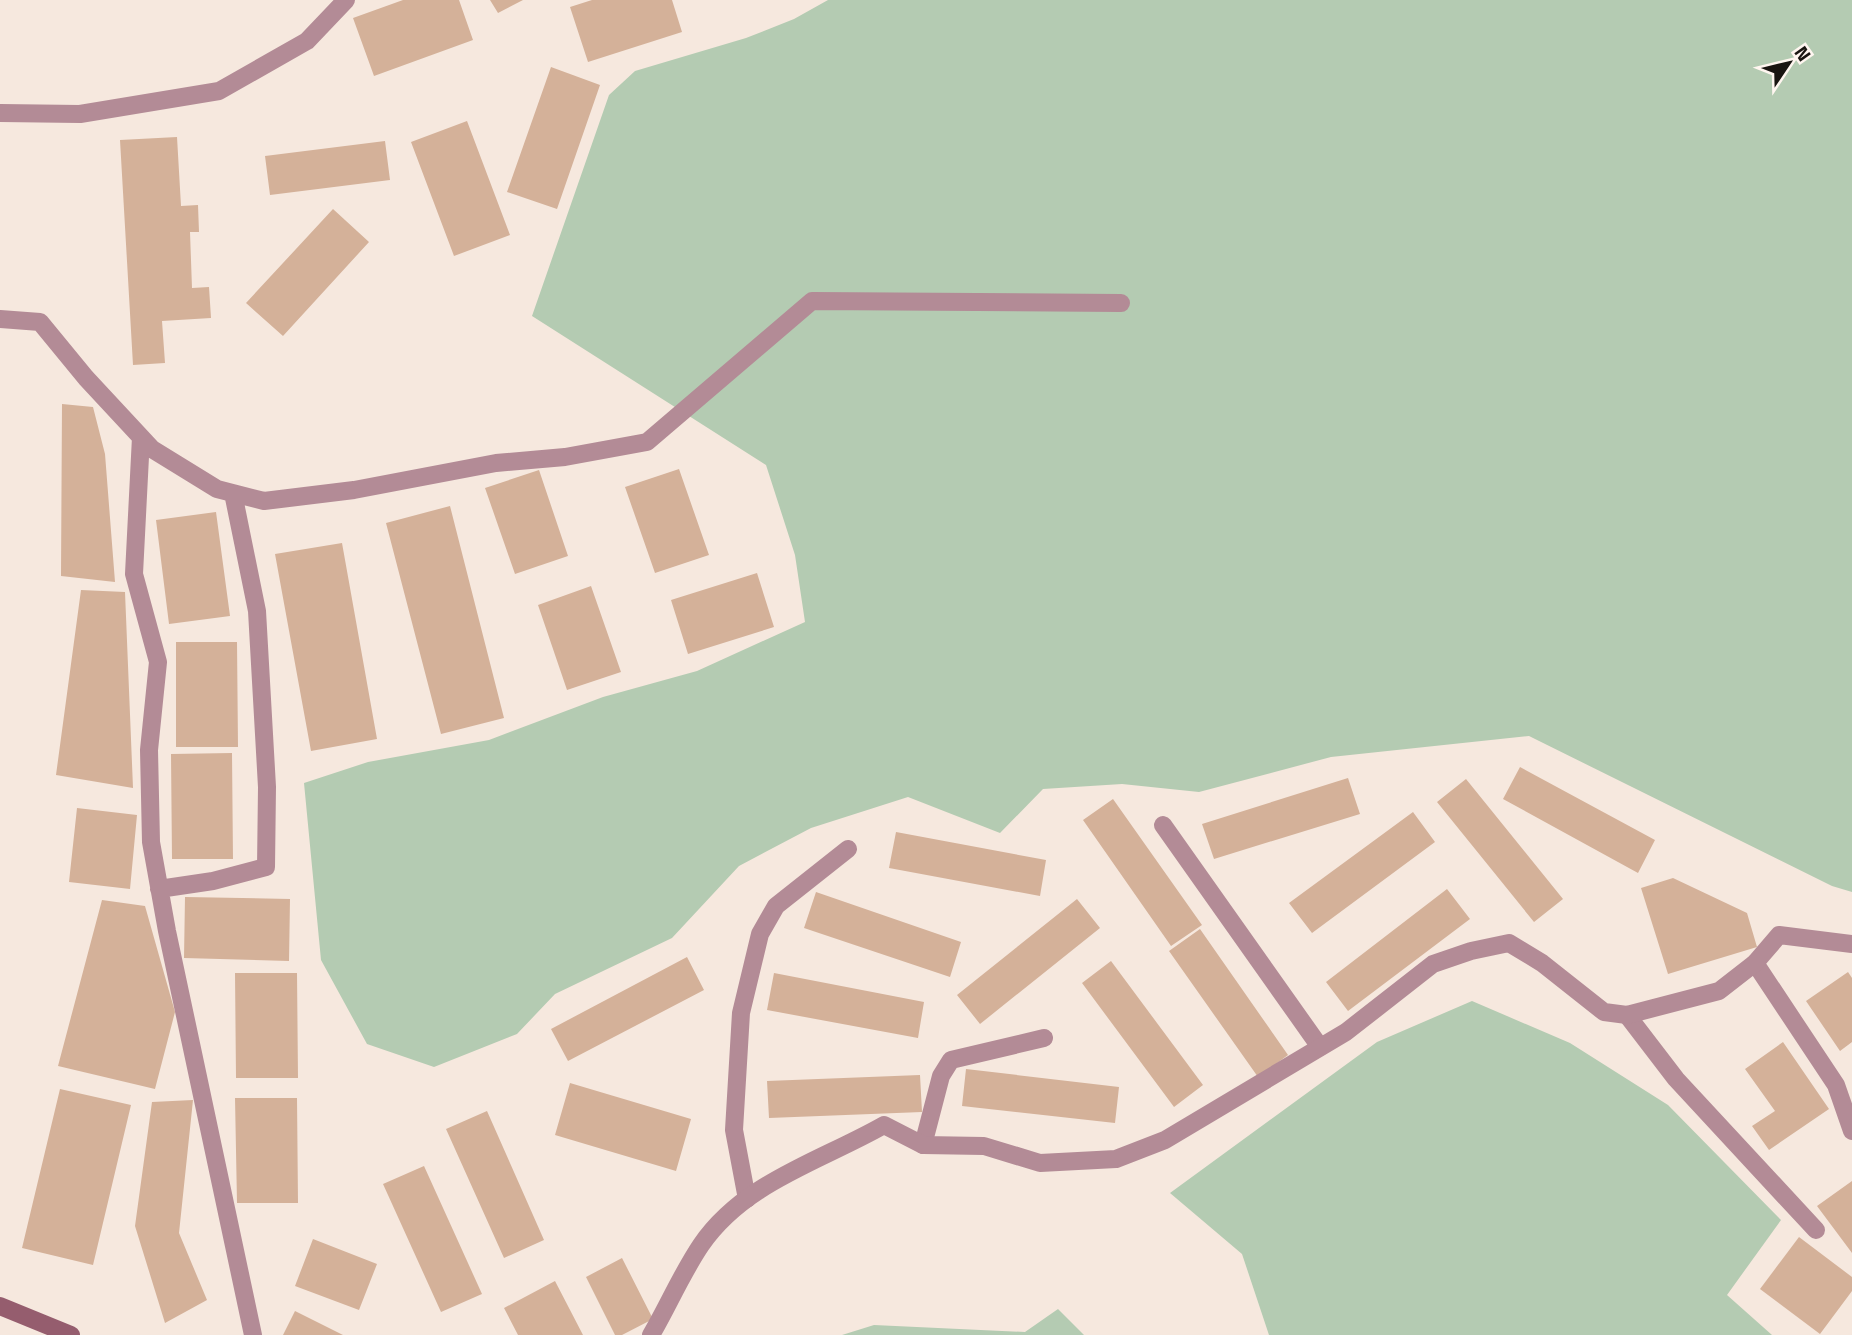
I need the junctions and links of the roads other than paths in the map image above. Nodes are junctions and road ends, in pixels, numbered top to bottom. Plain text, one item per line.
1 (346, 0) edge
2 (0, 113) edge
3 (1121, 303) dead end
4 (0, 319) edge
5 (141, 437) junction
6 (233, 493) junction
7 (1163, 825) dead end
8 (848, 849) dead end
9 (159, 888) junction
10 (1852, 944) edge
11 (1755, 963) junction
12 (1627, 1015) junction
13 (1044, 1038) dead end
14 (1320, 1047) junction
15 (1852, 1131) edge
16 (923, 1145) junction
17 (747, 1199) junction
18 (1816, 1230) dead end
19 (0, 1306) edge
20 (71, 1335) edge
21 (253, 1335) edge
22 (652, 1335) edge

1 - 2 street
3 - 6 street
4 - 5 street
5 - 6 street
5 - 9 street
6 - 9 street
7 - 14 street
8 - 17 street
9 - 21 street
10 - 11 street
11 - 12 street
11 - 15 street
12 - 14 street
12 - 18 street
13 - 16 street
14 - 16 street
16 - 17 street
17 - 22 street
19 - 20 street

